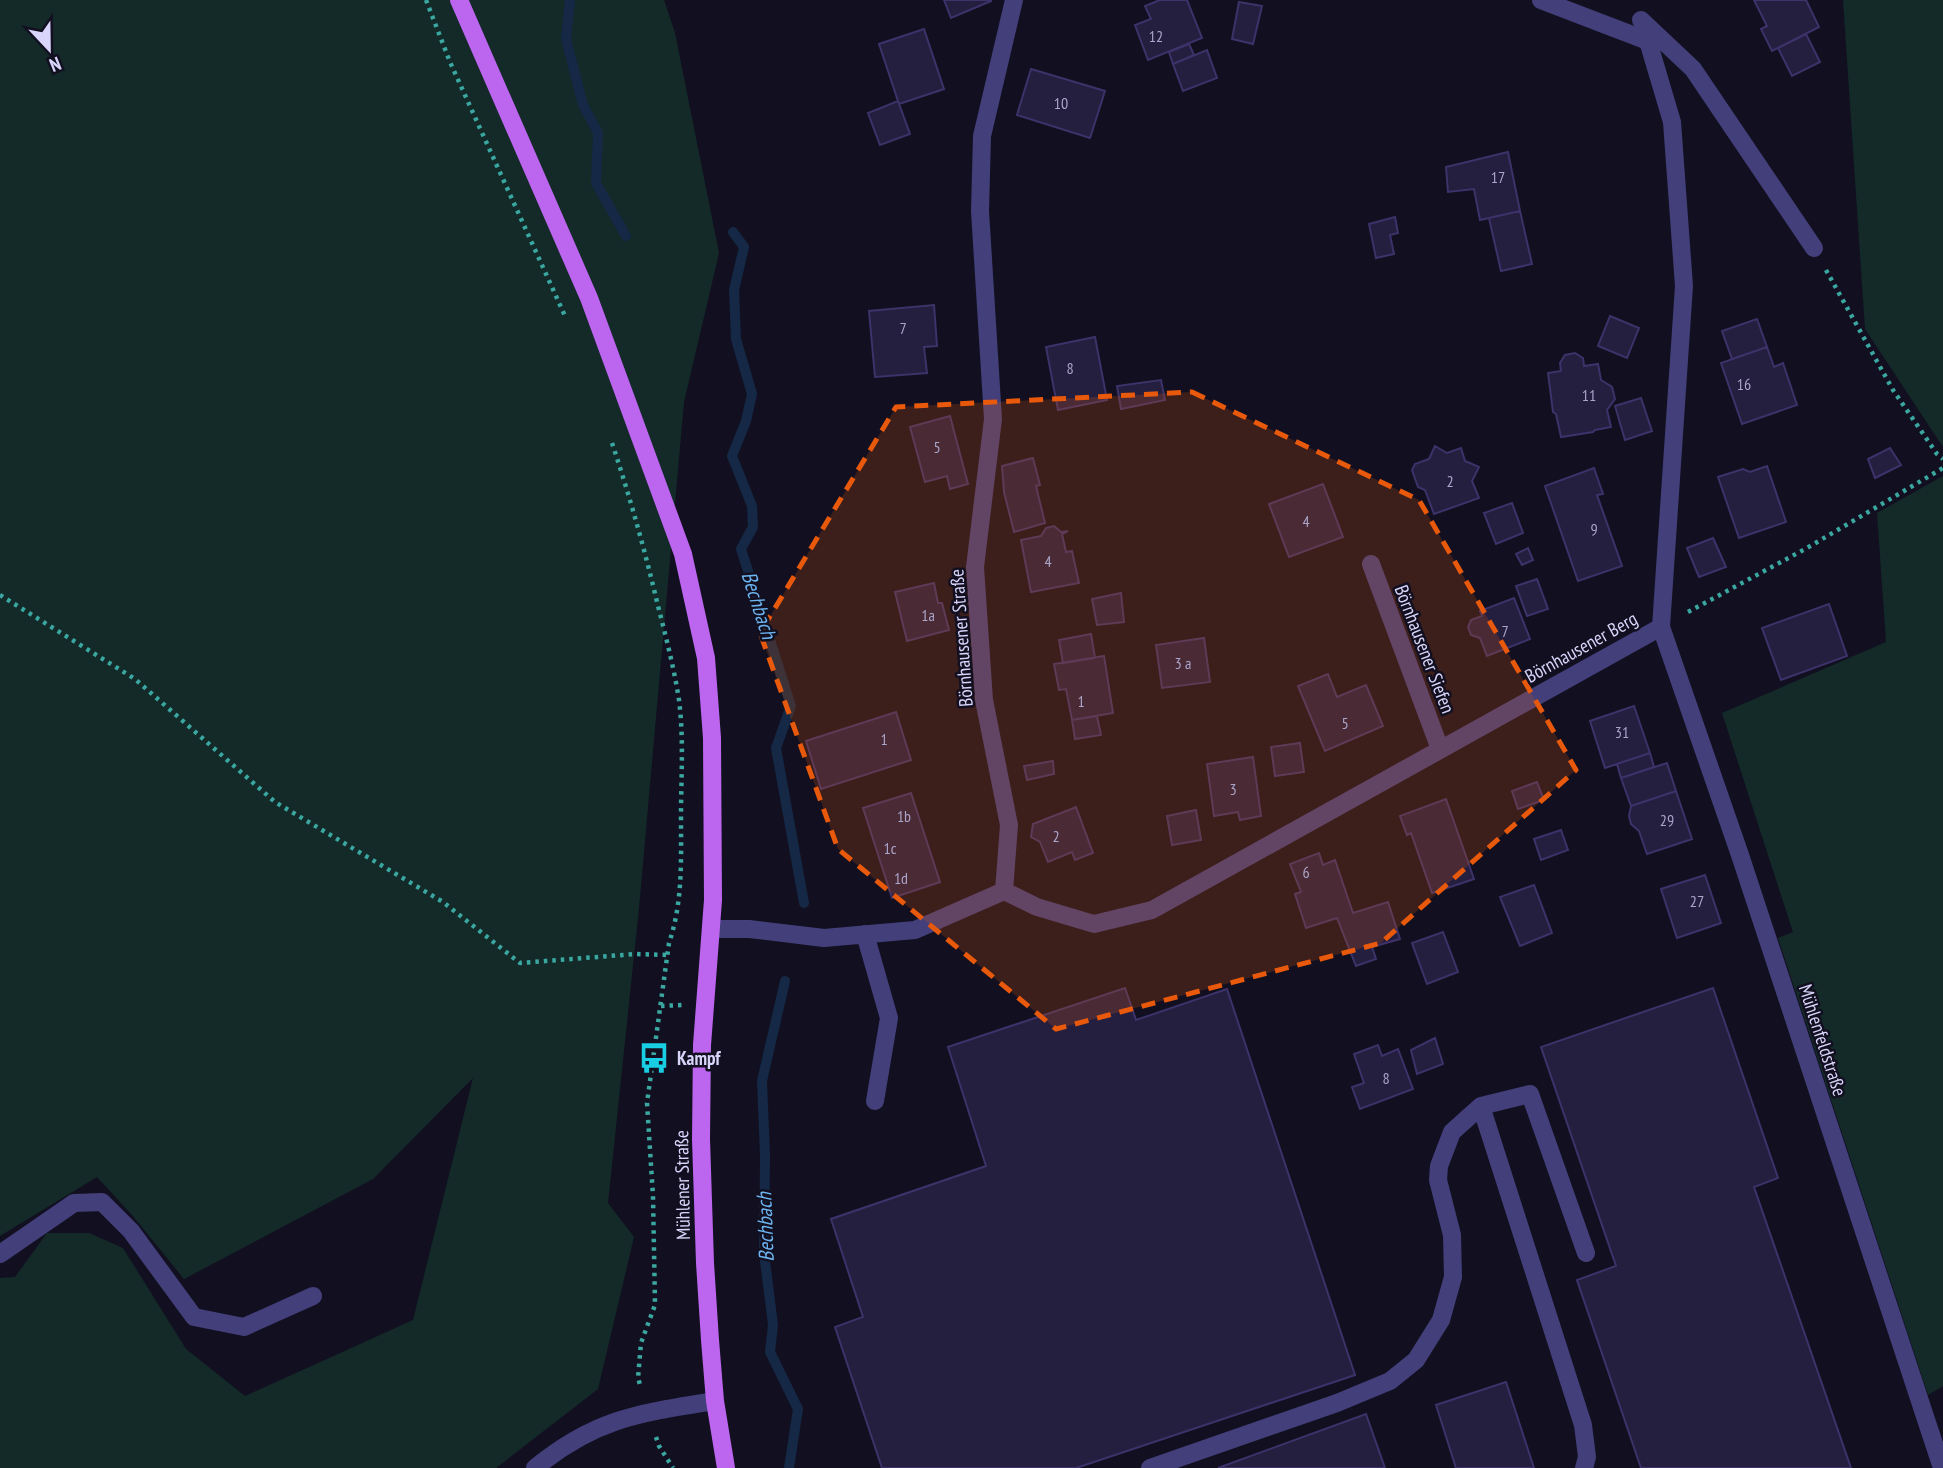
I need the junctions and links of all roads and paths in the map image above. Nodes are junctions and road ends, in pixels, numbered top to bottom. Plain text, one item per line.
1 (426, 0) edge
2 (459, 0) edge
3 (1014, 0) edge
4 (1541, 0) edge
5 (1641, 20) dead end
6 (1814, 248) joint
7 (571, 327) dead end
8 (609, 436) dead end
9 (1943, 459) edge
10 (1943, 468) edge
11 (1371, 564) dead end
12 (0, 595) edge
13 (1661, 627) junction
14 (1440, 749) junction
15 (1004, 891) junction
16 (712, 929) junction
17 (865, 934) junction
18 (668, 955) junction
19 (875, 1101) dead end
20 (1481, 1106) junction
21 (1586, 1253) dead end
22 (0, 1254) edge
23 (313, 1296) dead end
24 (715, 1401) junction
25 (648, 1411) junction
26 (535, 1468) edge
27 (673, 1468) edge
28 (726, 1468) edge
29 (1150, 1468) edge
30 (1584, 1468) edge
31 (1942, 1468) edge

1 - 7 path
2 - 16 main road, Mühlener Straße
3 - 15 street, Börnhausener Straße
4 - 13 street, Börnhausener Berg
5 - 6 street
6 - 9 path
8 - 18 path
10 - 13 path
11 - 14 street, Börnhausener Siefen
12 - 18 path
13 - 14 street, Börnhausener Berg
13 - 31 street, Mühlenfeldstraße
14 - 15 street, Börnhausener Berg
15 - 17 street
16 - 17 street
16 - 24 main road, Mühlener Straße
17 - 19 street
18 - 25 path
20 - 21 street
20 - 29 street
20 - 30 street
22 - 23 street
24 - 25 street
24 - 28 main road, Mühlener Straße
25 - 26 street
25 - 27 path

